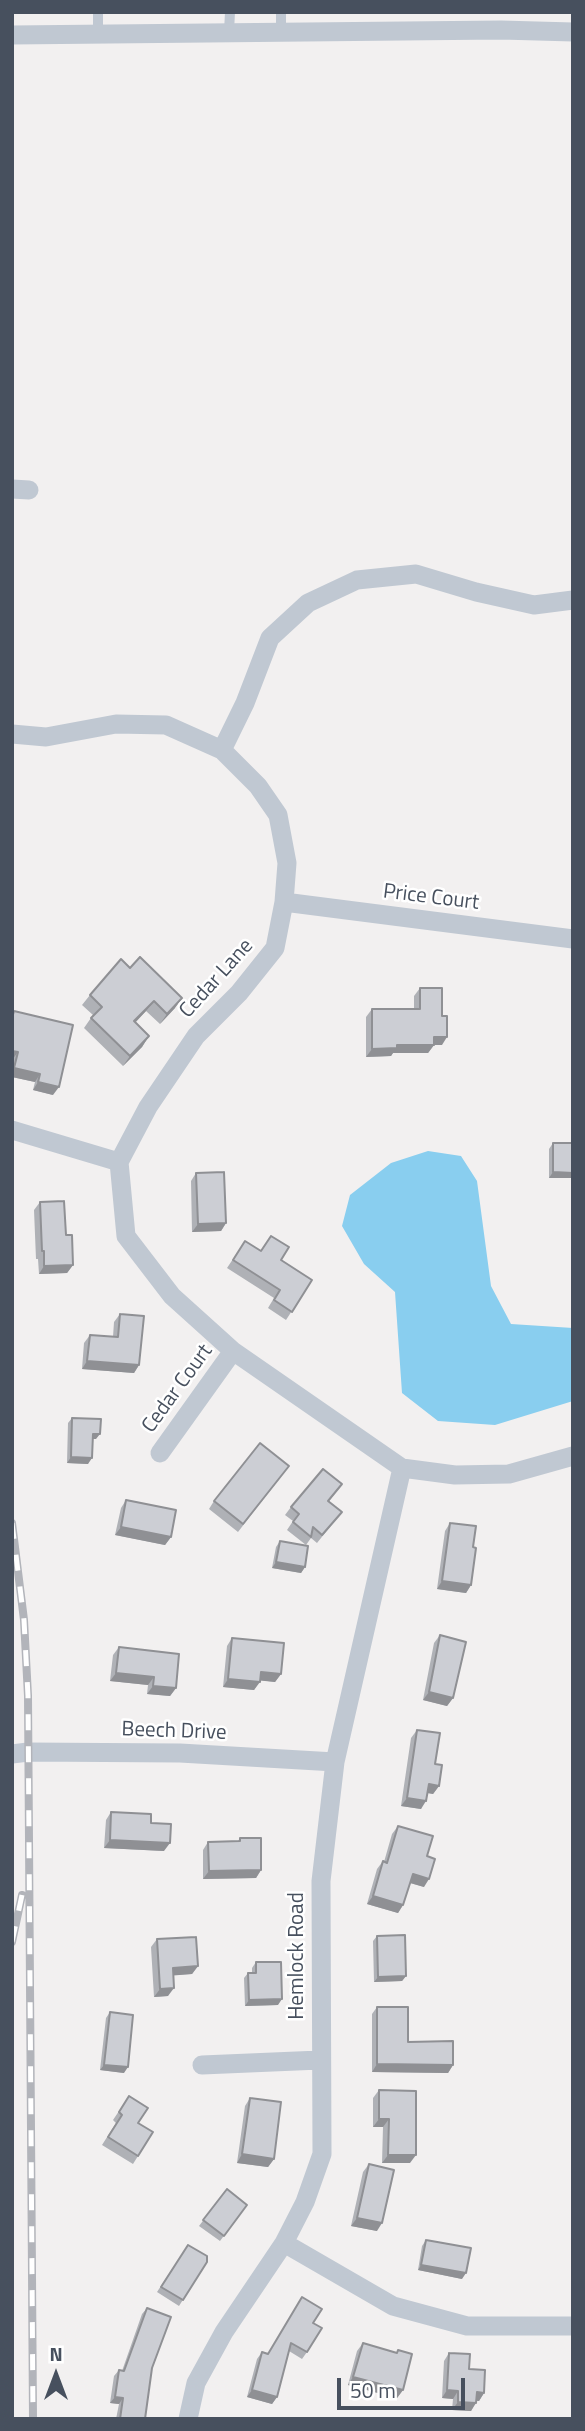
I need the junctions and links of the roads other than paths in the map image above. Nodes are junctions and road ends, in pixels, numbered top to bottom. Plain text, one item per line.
1 (98, 12) edge
2 (230, 22) edge
3 (281, 22) edge
4 (573, 32) edge
5 (98, 33) junction
6 (12, 34) edge
7 (573, 600) edge
8 (12, 734) edge
9 (222, 750) junction
10 (284, 902) junction
11 (573, 939) edge
12 (12, 1130) edge
13 (120, 1162) junction
14 (233, 1351) junction
15 (160, 1453) dead end
16 (573, 1456) edge
17 (401, 1468) junction
18 (12, 1754) edge
19 (335, 1762) junction
20 (320, 2060) junction
21 (202, 2065) dead end
22 (284, 2243) junction
23 (573, 2326) edge
24 (188, 2419) edge

1 - 5 lane
2 - 3 street
2 - 5 street
3 - 4 street
5 - 6 street
7 - 9 street
8 - 9 street, Cedar Lane
9 - 10 street, Cedar Lane
10 - 11 street, Price Court
10 - 13 street, Cedar Lane
12 - 13 street
13 - 14 street
14 - 15 street, Cedar Court
14 - 17 street
16 - 17 street
17 - 19 street, Hemlock Road
18 - 19 street, Beech Drive
19 - 20 street, Hemlock Road
20 - 21 street
20 - 22 street, Hemlock Road
22 - 23 street
22 - 24 street, Hemlock Road

